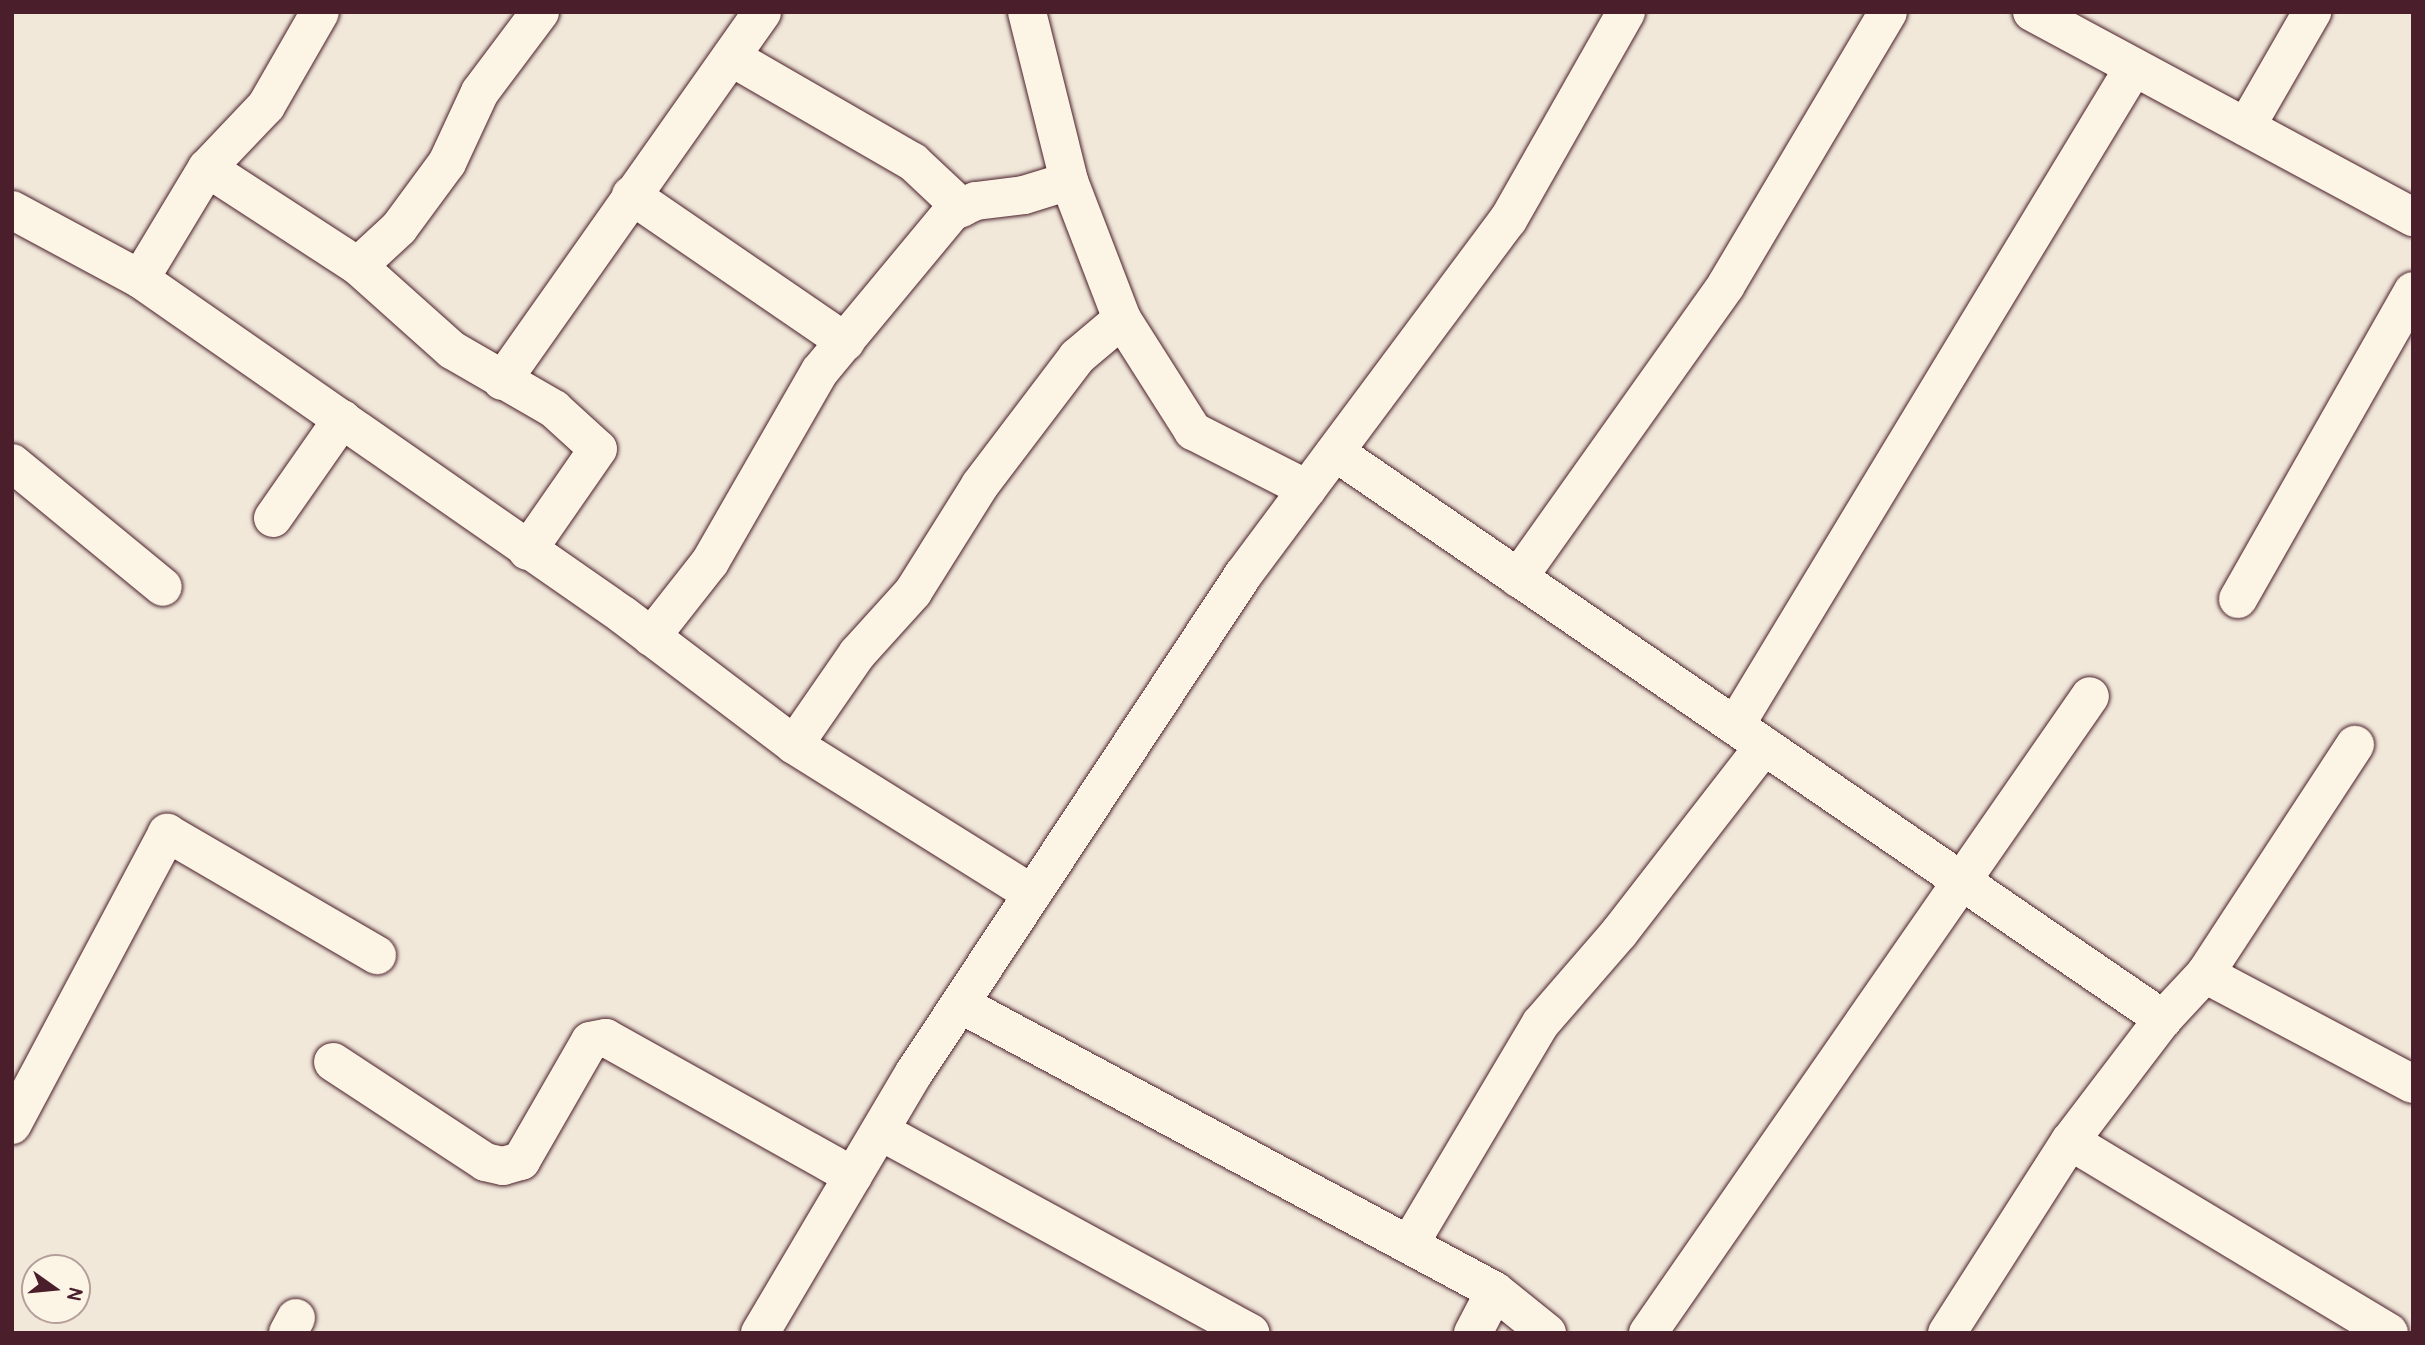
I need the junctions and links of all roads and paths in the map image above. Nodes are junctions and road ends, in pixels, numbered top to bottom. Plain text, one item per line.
1 (320, 12) edge
2 (540, 12) edge
3 (762, 12) edge
4 (1027, 12) edge
5 (1626, 12) edge
6 (1888, 12) edge
7 (2032, 12) edge
8 (2312, 12) edge
9 (731, 57) junction
10 (2134, 67) junction
11 (2246, 127) junction
12 (207, 167) junction
13 (1069, 181) junction
14 (631, 195) junction
15 (962, 208) junction
16 (12, 210) edge
17 (2413, 216) edge
18 (358, 266) junction
19 (140, 279) junction
20 (2413, 291) edge
21 (1122, 319) junction
22 (846, 342) junction
23 (502, 381) junction
24 (342, 419) junction
25 (1335, 452) junction
26 (12, 463) edge
27 (1307, 489) junction
28 (273, 518) dead end
29 (527, 551) junction
30 (1518, 578) junction
31 (163, 587) dead end
32 (2238, 599) dead end
33 (652, 637) junction
34 (2090, 696) dead end
35 (1750, 736) junction
36 (2355, 745) dead end
37 (793, 746) junction
38 (1963, 882) junction
39 (1032, 894) junction
40 (377, 955) dead end
41 (2205, 974) junction
42 (960, 1004) junction
43 (2163, 1019) junction
44 (333, 1062) dead end
45 (2413, 1084) edge
46 (12, 1125) edge
47 (880, 1131) junction
48 (2070, 1141) junction
49 (853, 1176) junction
50 (1409, 1245) junction
51 (1495, 1291) junction
52 (770, 1330) edge
53 (1250, 1333) edge
54 (1473, 1333) edge
55 (1547, 1333) edge
56 (1648, 1333) edge
57 (1947, 1333) edge
58 (2389, 1333) edge

1 - 12 street
2 - 18 street
3 - 9 street
4 - 13 street
5 - 25 street
6 - 30 street
7 - 10 street
8 - 11 street
9 - 14 street
9 - 15 street
10 - 11 street
10 - 35 street
11 - 17 street
12 - 18 street
12 - 19 street
13 - 15 street
13 - 21 street
14 - 22 street
14 - 23 street
15 - 22 street
16 - 19 street
18 - 23 street
19 - 24 street
20 - 32 street
21 - 27 street
21 - 37 street
22 - 33 street
23 - 29 street
24 - 28 street
24 - 29 street
25 - 27 street
25 - 30 street
26 - 31 street
27 - 39 street
29 - 33 street
30 - 35 street
33 - 37 street
34 - 38 street
35 - 38 street
35 - 50 street
36 - 41 street
37 - 39 street
38 - 43 street
38 - 56 street
39 - 42 street
40 - 46 street
41 - 43 street
41 - 45 street
42 - 47 street
42 - 50 street
43 - 48 street
44 - 49 street
47 - 49 street
47 - 53 street
48 - 57 street
48 - 58 street
49 - 52 street
50 - 51 street
51 - 54 street
51 - 55 street

